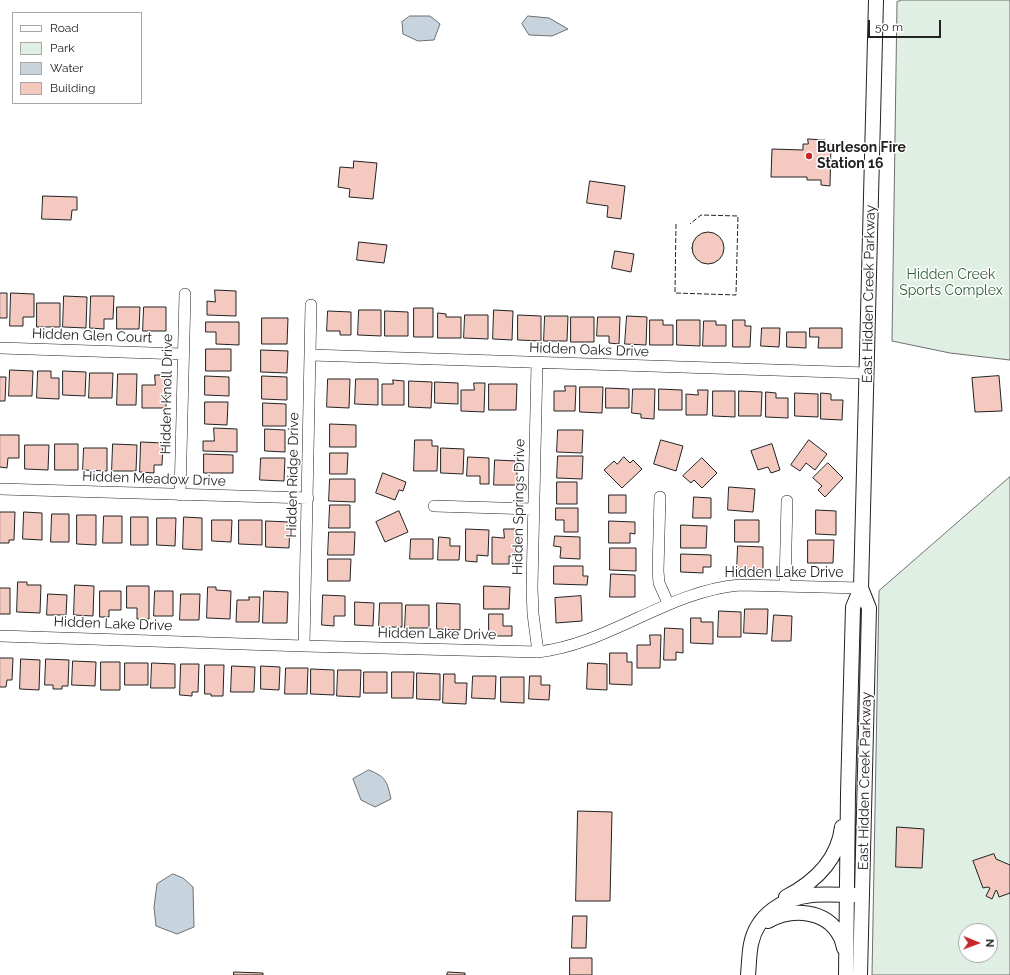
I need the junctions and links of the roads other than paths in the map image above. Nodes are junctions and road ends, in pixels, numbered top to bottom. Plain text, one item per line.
1 (876, 0) edge
2 (185, 294) dead end
3 (311, 305) dead end
4 (0, 348) edge
5 (183, 354) junction
6 (311, 355) junction
7 (537, 363) junction
8 (867, 372) junction
9 (0, 489) edge
10 (180, 495) junction
11 (660, 497) dead end
12 (308, 498) junction
13 (788, 501) dead end
14 (434, 506) dead end
15 (533, 509) junction
16 (785, 586) junction
17 (861, 588) junction
18 (668, 603) junction
19 (0, 636) edge
20 (304, 646) junction
21 (538, 652) junction
22 (848, 794) junction
23 (847, 895) junction
24 (862, 895) junction
25 (775, 907) junction
26 (758, 927) junction
27 (846, 954) junction
28 (748, 975) edge
29 (846, 975) edge
30 (860, 975) edge

1 - 8 main road, East Hidden Creek Parkway
2 - 5 street, Hidden Knoll Drive
3 - 6 street, Hidden Ridge Drive
4 - 5 street, Hidden Glen Court
5 - 10 street, Hidden Knoll Drive
6 - 7 street, Hidden Oaks Drive
6 - 12 street, Hidden Ridge Drive
7 - 8 street, Hidden Oaks Drive
7 - 15 street, Hidden Springs Drive
8 - 17 main road, East Hidden Creek Parkway
9 - 10 street, Hidden Meadow Drive
10 - 12 street, Hidden Meadow Drive
11 - 18 street
12 - 20 street, Hidden Ridge Drive
13 - 16 street
14 - 15 street
15 - 21 street, Hidden Springs Drive
16 - 17 street, Hidden Lake Drive
16 - 18 street, Hidden Lake Drive
17 - 22 main road, East Hidden Creek Parkway
17 - 24 main road, East Hidden Creek Parkway
18 - 21 street, Hidden Lake Drive
19 - 20 street, Hidden Lake Drive
20 - 21 street, Hidden Lake Drive
22 - 23 main road, East Hidden Creek Parkway
22 - 25 main road
23 - 24 main road
23 - 25 main road
23 - 27 main road, East Hidden Creek Parkway
24 - 30 main road, East Hidden Creek Parkway
25 - 26 main road
26 - 27 main road
26 - 28 main road
27 - 29 main road, East Hidden Creek Parkway

